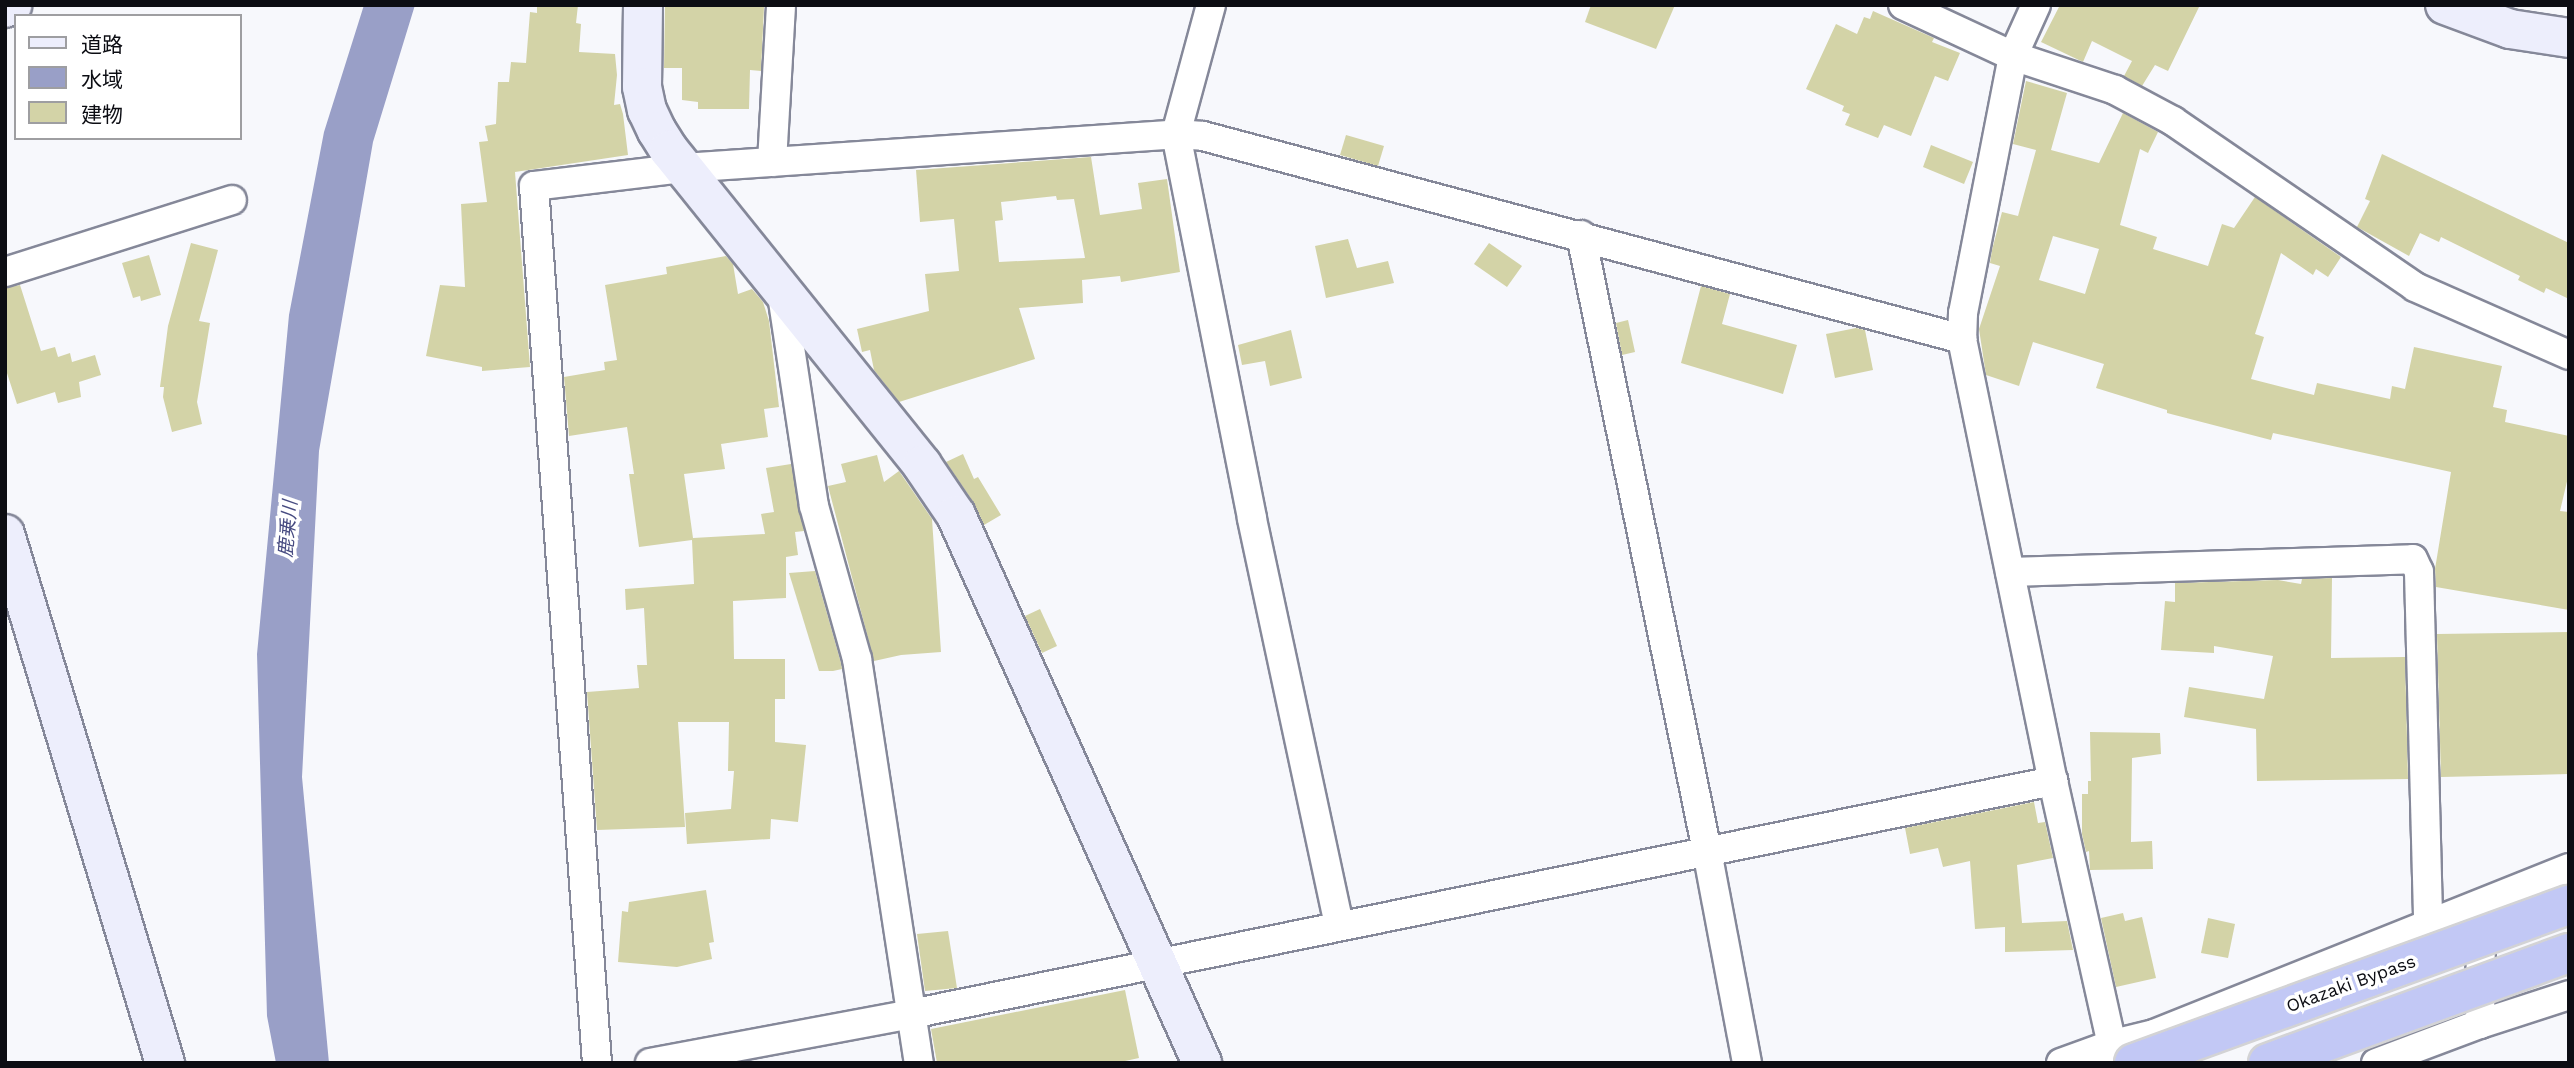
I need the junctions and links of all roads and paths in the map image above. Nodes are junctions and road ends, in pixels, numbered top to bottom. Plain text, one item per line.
1 (12, 5) edge
2 (643, 5) edge
3 (781, 5) edge
4 (1211, 5) edge
5 (1903, 5) edge
6 (2036, 5) edge
7 (2445, 5) edge
8 (5, 8) edge
9 (2569, 37) edge
10 (2013, 56) junction
11 (1176, 134) junction
12 (772, 162) junction
13 (683, 168) junction
14 (232, 200) dead end
15 (1581, 235) junction
16 (5, 272) edge
17 (781, 288) junction
18 (1962, 339) junction
19 (2569, 355) edge
20 (5, 534) edge
21 (2010, 572) junction
22 (2053, 781) junction
23 (1707, 851) junction
24 (2569, 869) edge
25 (2481, 902) junction
26 (2569, 905) edge
27 (2428, 925) junction
28 (1339, 926) junction
29 (2569, 953) edge
30 (1158, 963) junction
31 (2569, 995) edge
32 (911, 1014) junction
33 (2480, 1024) junction
34 (2121, 1056) edge
35 (165, 1063) edge
36 (597, 1063) edge
37 (650, 1063) edge
38 (919, 1063) edge
39 (1202, 1063) edge
40 (1747, 1063) edge
41 (2061, 1063) edge
42 (2268, 1063) edge
43 (2376, 1063) edge

1 - 8 street
2 - 13 street
3 - 12 street
4 - 11 street
5 - 10 street
6 - 10 street
7 - 9 street
10 - 18 street
10 - 19 street
11 - 12 street
11 - 15 street
11 - 28 street
12 - 13 street
13 - 17 street
13 - 36 street
14 - 16 street
15 - 18 street
15 - 23 street
17 - 30 street
17 - 32 street
18 - 21 street
20 - 35 street
21 - 22 street
21 - 27 street
22 - 23 street
22 - 34 street
23 - 28 street
23 - 40 street
24 - 25 street
25 - 27 street
25 - 33 street
26 - 34 highway, Okazaki Bypass, bridge
27 - 34 street
28 - 30 street
29 - 42 highway, bridge
30 - 32 street
30 - 39 street
31 - 33 street
32 - 37 street
32 - 38 street
33 - 43 street
34 - 41 street

